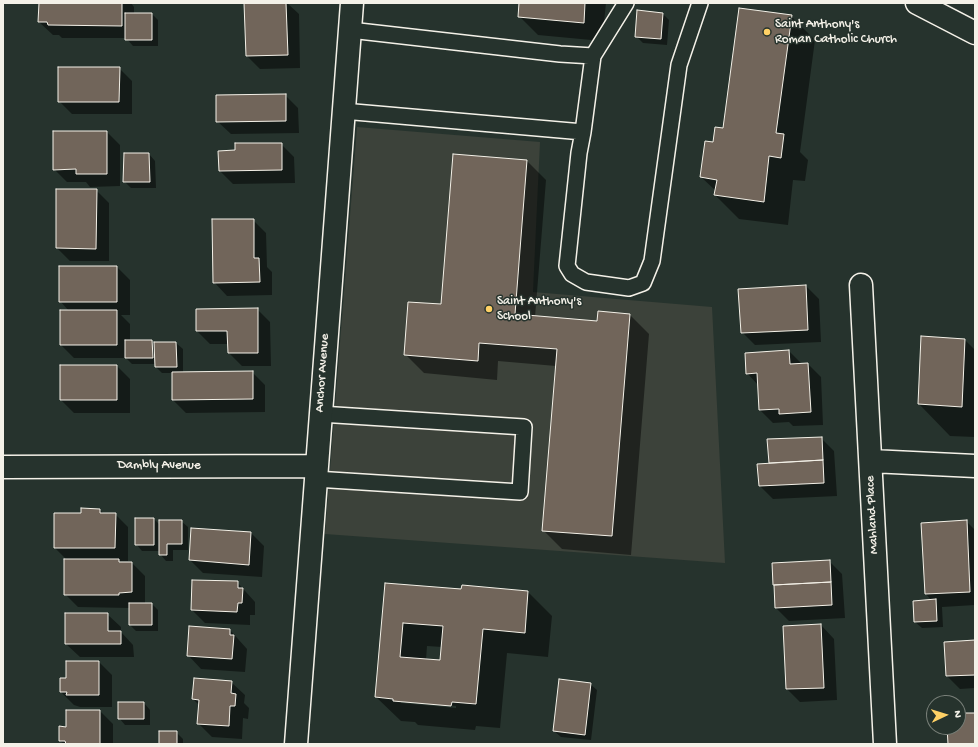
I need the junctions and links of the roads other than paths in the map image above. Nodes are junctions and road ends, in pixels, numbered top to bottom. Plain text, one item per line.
1 (352, 3) edge
2 (626, 3) edge
3 (700, 3) edge
4 (917, 3) edge
5 (350, 30) junction
6 (975, 33) edge
7 (593, 56) junction
8 (343, 111) junction
9 (583, 132) junction
10 (861, 285) dead end
11 (320, 414) junction
12 (871, 461) junction
13 (975, 466) edge
14 (3, 467) edge
15 (316, 472) junction
16 (296, 744) edge
17 (885, 744) edge

1 - 5 street, Anchor Avenue
2 - 7 lane
3 - 9 lane
4 - 6 street
5 - 7 lane
5 - 8 street, Anchor Avenue
7 - 9 lane
8 - 9 lane
8 - 11 street, Anchor Avenue
10 - 12 street, Mahland Place
11 - 15 street, Anchor Avenue
11 - 15 lane
12 - 13 street
12 - 17 street, Mahland Place
14 - 15 street, Dambly Avenue
15 - 16 street, Anchor Avenue

